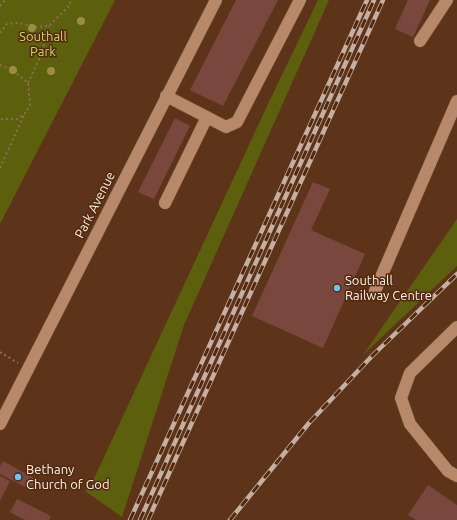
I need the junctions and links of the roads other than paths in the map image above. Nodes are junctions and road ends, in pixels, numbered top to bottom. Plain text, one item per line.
1 (216, 0) edge
2 (300, 0) edge
3 (447, 0) edge
4 (420, 41) dead end
5 (166, 96) junction
6 (457, 101) edge
7 (207, 117) junction
8 (165, 203) dead end
9 (375, 291) dead end
10 (457, 327) edge
11 (0, 424) edge
12 (456, 474) edge

1 - 5 street, Park Avenue
2 - 7 street
3 - 4 street
5 - 7 street
5 - 11 street, Park Avenue
6 - 9 street
7 - 8 street
10 - 12 street

